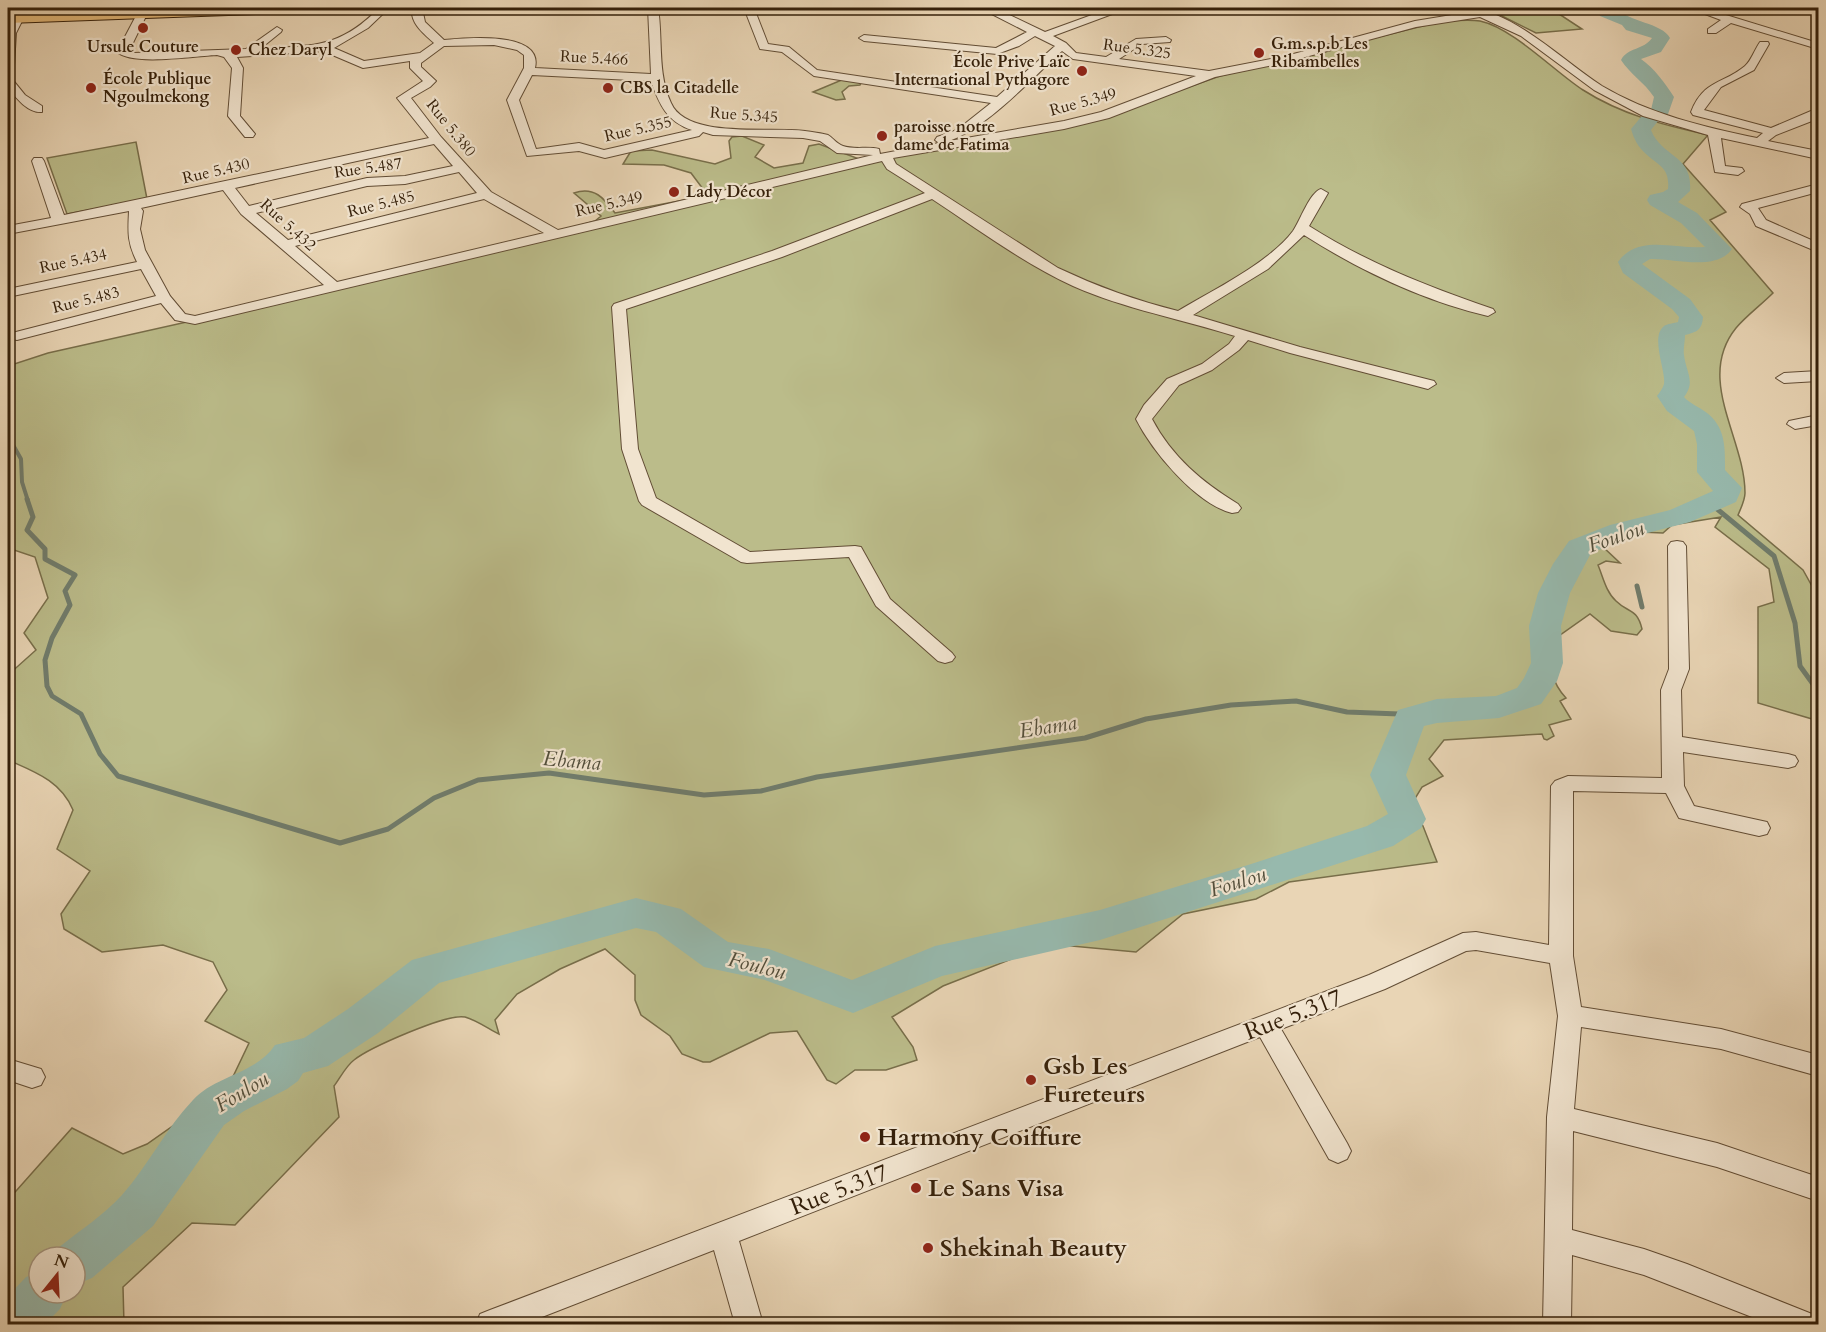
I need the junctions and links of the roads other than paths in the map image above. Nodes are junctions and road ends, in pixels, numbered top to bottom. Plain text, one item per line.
1 (212, 8) edge
2 (309, 8) edge
3 (384, 8) edge
4 (417, 8) edge
5 (654, 8) edge
6 (749, 8) edge
7 (988, 8) edge
8 (1119, 8) edge
9 (1470, 8) edge
10 (1694, 8) edge
11 (160, 9) edge
12 (1482, 13) junction
13 (13, 15) edge
14 (1730, 18) junction
15 (277, 30) dead end
16 (1712, 31) dead end
17 (1040, 34) junction
18 (864, 38) dead end
19 (1166, 40) dead end
20 (441, 43) junction
21 (1764, 44) dead end
22 (1062, 45) junction
23 (1818, 46) edge
24 (325, 48) junction
25 (250, 51) junction
26 (226, 54) junction
27 (422, 56) junction
28 (1106, 62) junction
29 (8, 65) edge
30 (530, 71) junction
31 (1212, 74) junction
32 (656, 78) junction
33 (8, 81) edge
34 (999, 101) junction
35 (38, 109) dead end
36 (1818, 111) edge
37 (701, 129) junction
38 (1772, 132) junction
39 (1714, 133) junction
40 (249, 134) dead end
41 (437, 140) junction
42 (1759, 143) junction
43 (1818, 155) edge
44 (886, 156) junction
45 (38, 161) dead end
46 (460, 168) junction
47 (1738, 171) dead end
48 (227, 186) junction
49 (1818, 188) edge
50 (1321, 193) dead end
51 (933, 194) junction
52 (486, 195) junction
53 (132, 206) junction
54 (246, 211) junction
55 (59, 220) junction
56 (1303, 228) junction
57 (8, 230) edge
58 (554, 234) junction
59 (284, 245) junction
60 (1818, 248) edge
61 (146, 264) junction
62 (332, 285) junction
63 (8, 293) edge
64 (164, 298) junction
65 (1488, 312) dead end
66 (1181, 316) junction
67 (1245, 334) junction
68 (16, 336) dead end
69 (1818, 376) edge
70 (1784, 378) dead end
71 (1428, 384) dead end
72 (1818, 420) edge
73 (1796, 424) dead end
74 (1232, 508) dead end
75 (1677, 546) dead end
76 (945, 657) dead end
77 (1672, 743) junction
78 (1788, 761) dead end
79 (1673, 786) junction
80 (1759, 828) dead end
81 (1561, 956) junction
82 (1570, 1016) junction
83 (1266, 1025) junction
84 (1818, 1066) edge
85 (8, 1070) edge
86 (32, 1077) dead end
87 (1560, 1117) junction
88 (1338, 1151) dead end
89 (1818, 1190) edge
90 (723, 1234) junction
91 (1559, 1239) junction
92 (490, 1324) edge
93 (749, 1324) edge
94 (1557, 1324) edge
95 (1802, 1324) edge

1 - 11 main road
2 - 11 main road
3 - 24 street
4 - 20 street
5 - 32 street, Rue 5.345
6 - 34 street
7 - 17 street, Rue 5.325
8 - 17 street
9 - 12 street
10 - 14 street
11 - 13 main road
11 - 13 main road
11 - 26 street
12 - 31 street
12 - 39 street
13 - 29 street
14 - 16 street
14 - 23 street
15 - 25 street
17 - 18 street
17 - 22 street, Rue 5.325
19 - 28 street
20 - 27 street
20 - 30 street
21 - 38 street
22 - 28 street, Rue 5.325
22 - 34 street
24 - 25 street
24 - 27 street
25 - 26 street
26 - 40 street
27 - 41 street, Rue 5.380
28 - 31 street, Rue 5.325
30 - 32 street, Rue 5.466
30 - 37 street, Rue 5.355
31 - 44 street, Rue 5.349
32 - 37 street, Rue 5.345
33 - 35 street
34 - 44 street
36 - 38 street
37 - 44 street, Rue 5.345
38 - 42 street
39 - 42 street
39 - 47 street
41 - 46 street, Rue 5.380
41 - 48 street, Rue 5.430
42 - 43 street
44 - 51 street
44 - 58 street, Rue 5.349
45 - 55 street
46 - 52 street, Rue 5.380
46 - 54 street, Rue 5.487
48 - 53 street, Rue 5.430
48 - 54 street, Rue 5.432
49 - 60 street
50 - 56 street
51 - 66 street
51 - 76 street
52 - 58 street, Rue 5.380
52 - 59 street, Rue 5.485
53 - 55 street, Rue 5.430
53 - 61 street
54 - 59 street, Rue 5.432
55 - 57 street, Rue 5.430
56 - 65 street
56 - 66 street
58 - 62 street, Rue 5.349
59 - 62 street, Rue 5.432
61 - 63 street, Rue 5.434
61 - 64 street
62 - 64 street, Rue 5.349
64 - 68 street, Rue 5.483
66 - 67 street
67 - 71 street
67 - 74 street
69 - 70 street
72 - 73 street
75 - 77 street
77 - 78 street
77 - 79 street
79 - 80 street
79 - 81 street
81 - 82 street
81 - 83 street, Rue 5.317
82 - 84 street
82 - 87 street
83 - 88 street
83 - 90 street, Rue 5.317
85 - 86 street
87 - 89 street
87 - 91 street
90 - 92 street, Rue 5.317
90 - 93 street
91 - 94 street
91 - 95 street

